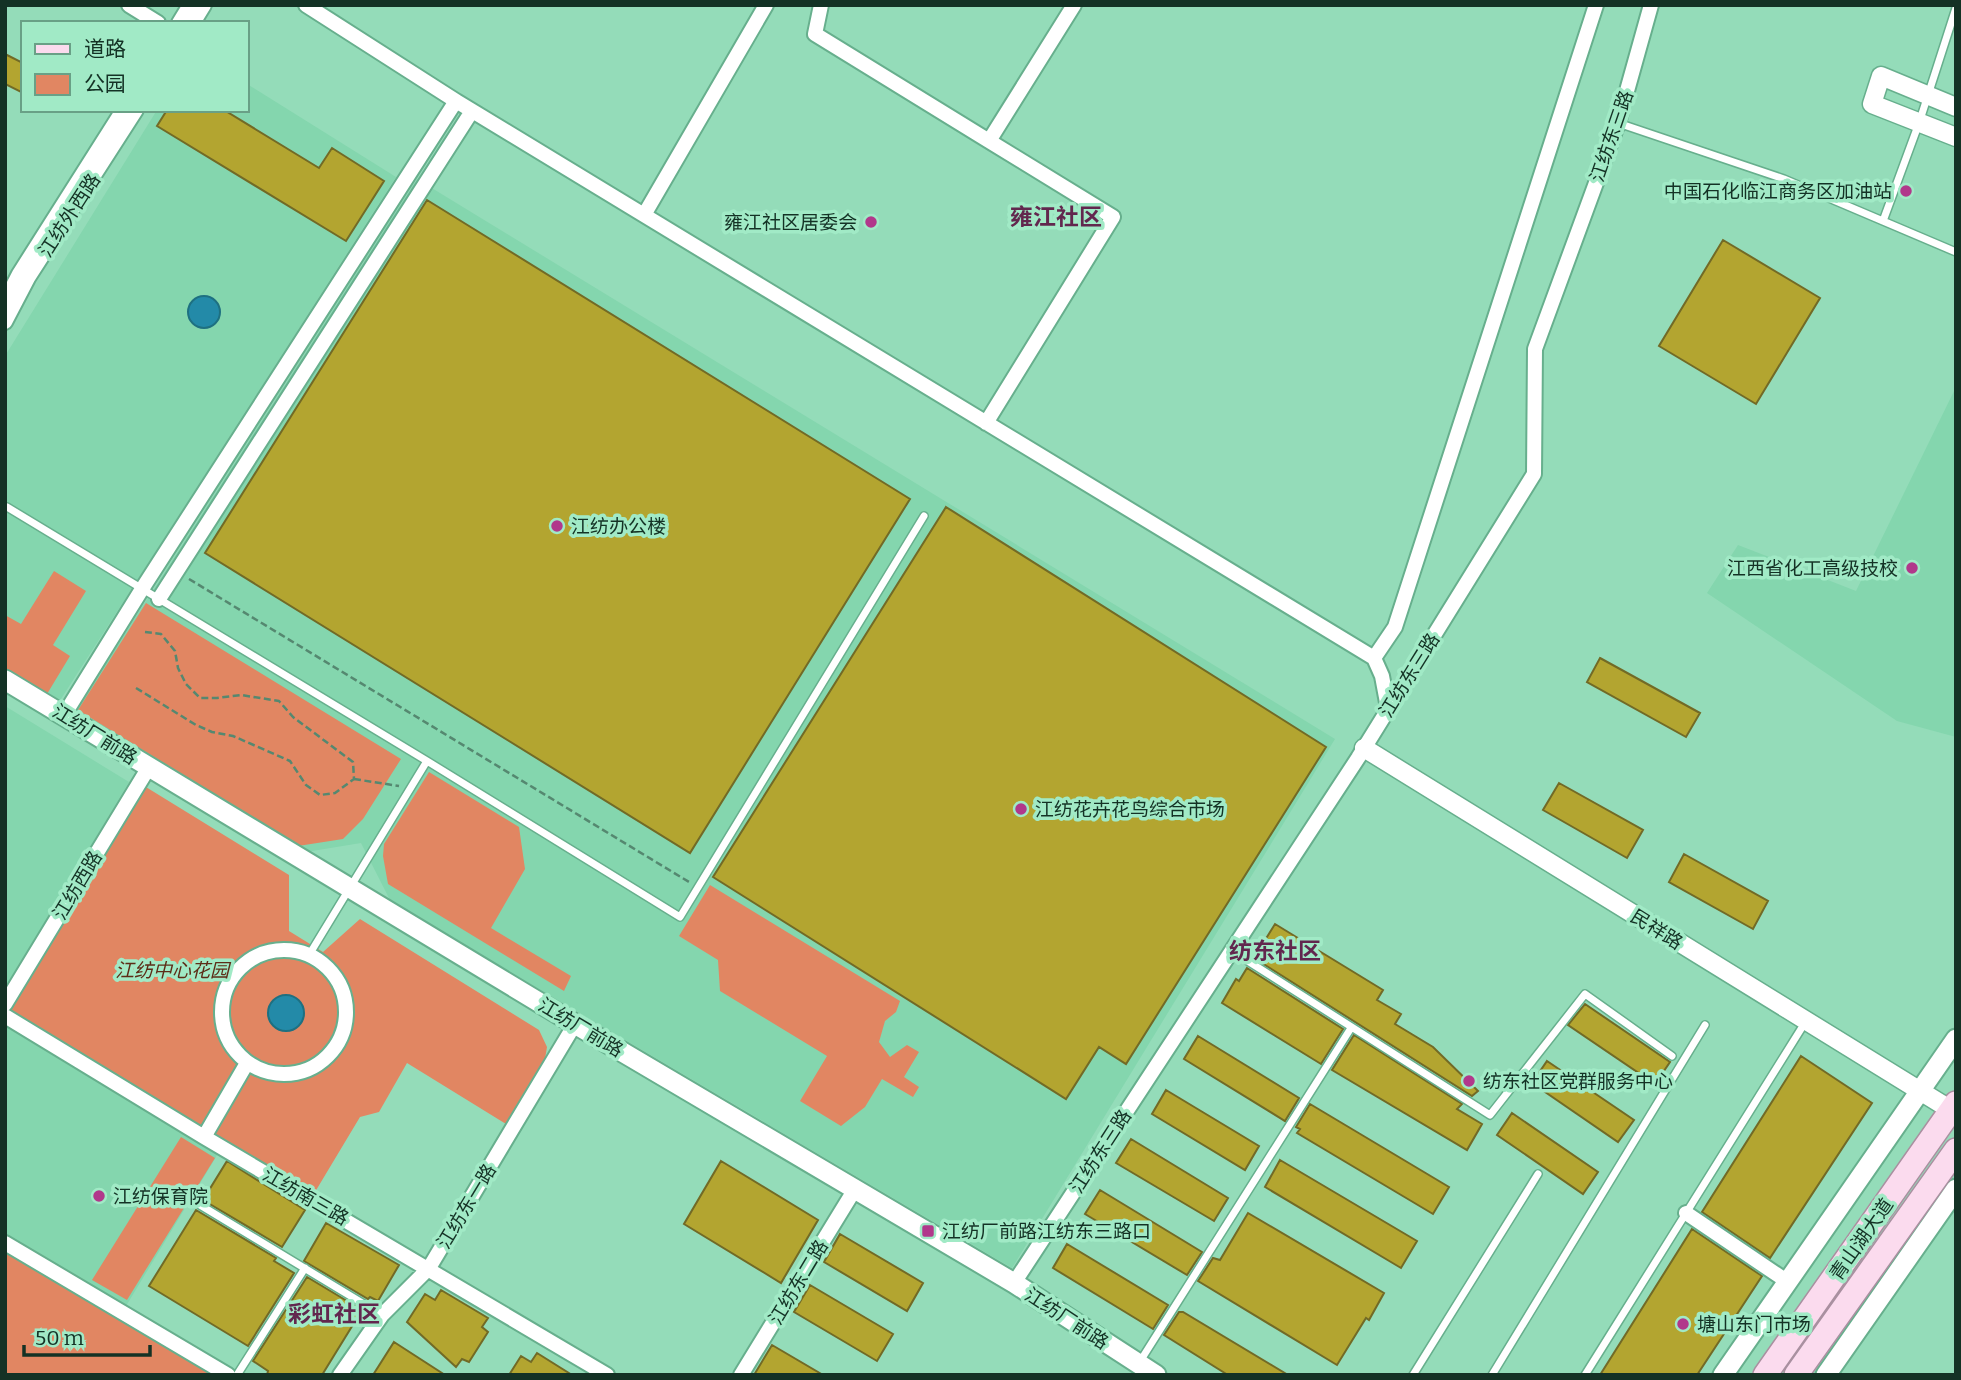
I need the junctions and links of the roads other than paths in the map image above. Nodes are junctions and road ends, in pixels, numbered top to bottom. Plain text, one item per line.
1 (129, 5) edge
2 (190, 5) edge
3 (204, 5) edge
4 (306, 5) edge
5 (766, 5) edge
6 (821, 5) edge
7 (1074, 5) edge
8 (1597, 5) edge
9 (1651, 5) edge
10 (1956, 8) edge
11 (155, 21) edge
12 (179, 21) edge
13 (194, 21) edge
14 (1928, 96) junction
15 (456, 101) junction
16 (1956, 107) edge
17 (472, 111) junction
18 (122, 112) edge
19 (135, 112) edge
20 (1618, 123) junction
21 (1919, 123) junction
22 (1956, 137) edge
23 (989, 141) junction
24 (644, 215) junction
25 (1883, 221) junction
26 (1956, 252) edge
27 (5, 301) edge
28 (5, 322) edge
29 (986, 423) junction
30 (7, 507) dead end
31 (925, 516) dead end
32 (142, 589) junction
33 (159, 599) junction
34 (1374, 658) junction
35 (5, 680) edge
36 (1388, 708) junction
37 (64, 715) junction
38 (1361, 753) junction
39 (427, 761) junction
40 (149, 767) junction
41 (350, 889) junction
42 (1231, 951) junction
43 (309, 955) junction
44 (5, 1004) edge
45 (5, 1016) edge
46 (575, 1024) junction
47 (1705, 1025) dead end
48 (1351, 1028) junction
49 (1801, 1029) junction
50 (1956, 1039) edge
51 (1672, 1056) dead end
52 (247, 1063) junction
53 (1918, 1095) junction
54 (1951, 1110) edge
55 (204, 1137) junction
56 (1956, 1150) edge
57 (1538, 1174) dead end
58 (855, 1189) junction
59 (1956, 1189) edge
60 (200, 1205) dead end
61 (1686, 1213) junction
62 (5, 1243) edge
63 (305, 1268) junction
64 (429, 1268) junction
65 (1788, 1282) junction
66 (1014, 1283) junction
67 (382, 1315) junction
68 (1139, 1364) junction
69 (228, 1375) edge
70 (237, 1375) edge
71 (340, 1375) edge
72 (607, 1375) edge
73 (741, 1375) edge
74 (1156, 1375) edge
75 (1413, 1375) edge
76 (1492, 1375) edge
77 (1585, 1375) edge
78 (1723, 1375) edge
79 (1765, 1375) edge
80 (1796, 1375) edge
81 (1826, 1375) edge

1 - 11 street
2 - 12 street
3 - 13 street
4 - 15 street
5 - 24 street
6 - 23 street
7 - 23 street
8 - 34 street
9 - 20 street, 江纺东三路
10 - 14 lane
14 - 16 street
14 - 21 lane
14 - 21 street
15 - 17 street
15 - 32 street
17 - 24 street
17 - 33 street
18 - 27 street, 江纺外西路
19 - 28 street, 江纺外西路
20 - 25 lane
20 - 36 street, 江纺东三路
21 - 22 street
21 - 25 lane
23 - 29 street
24 - 29 street
25 - 26 lane
29 - 34 street
30 - 32 lane
31 - 39 lane
32 - 33 lane
32 - 37 street
33 - 39 lane
34 - 36 street
35 - 37 main road, 江纺厂前路
36 - 38 street, 江纺东三路
37 - 40 main road, 江纺厂前路
38 - 42 street, 江纺东三路
38 - 49 street, 民祥路
38 - 53 street, 民祥路
39 - 41 lane
40 - 41 main road, 江纺厂前路
40 - 44 street, 江纺西路
41 - 43 lane
41 - 46 main road, 江纺厂前路
42 - 48 lane
42 - 66 street, 江纺东三路
43 - 52 street
43 - 52 street
45 - 55 street, 江纺南三路
46 - 58 main road, 江纺厂前路
46 - 64 street, 江纺东一路
47 - 76 lane
48 - 51 lane
48 - 68 lane
49 - 53 street, 民祥路
49 - 61 lane
50 - 53 main road
52 - 55 street
53 - 54 street, 民祥路
53 - 65 main road
54 - 79 main road, 青山湖大道
55 - 64 street, 江纺南三路
56 - 80 main road, 青山湖大道
57 - 75 lane
58 - 66 main road, 江纺厂前路
58 - 73 street, 江纺东二路
59 - 81 main road
60 - 63 lane
61 - 65 street
61 - 77 lane
62 - 69 street
63 - 67 lane
63 - 70 lane
64 - 67 street, 江纺东一路
64 - 72 street, 江纺南三路
65 - 78 main road
66 - 68 main road, 江纺厂前路
67 - 71 street, 江纺东一路
68 - 74 main road, 江纺厂前路

